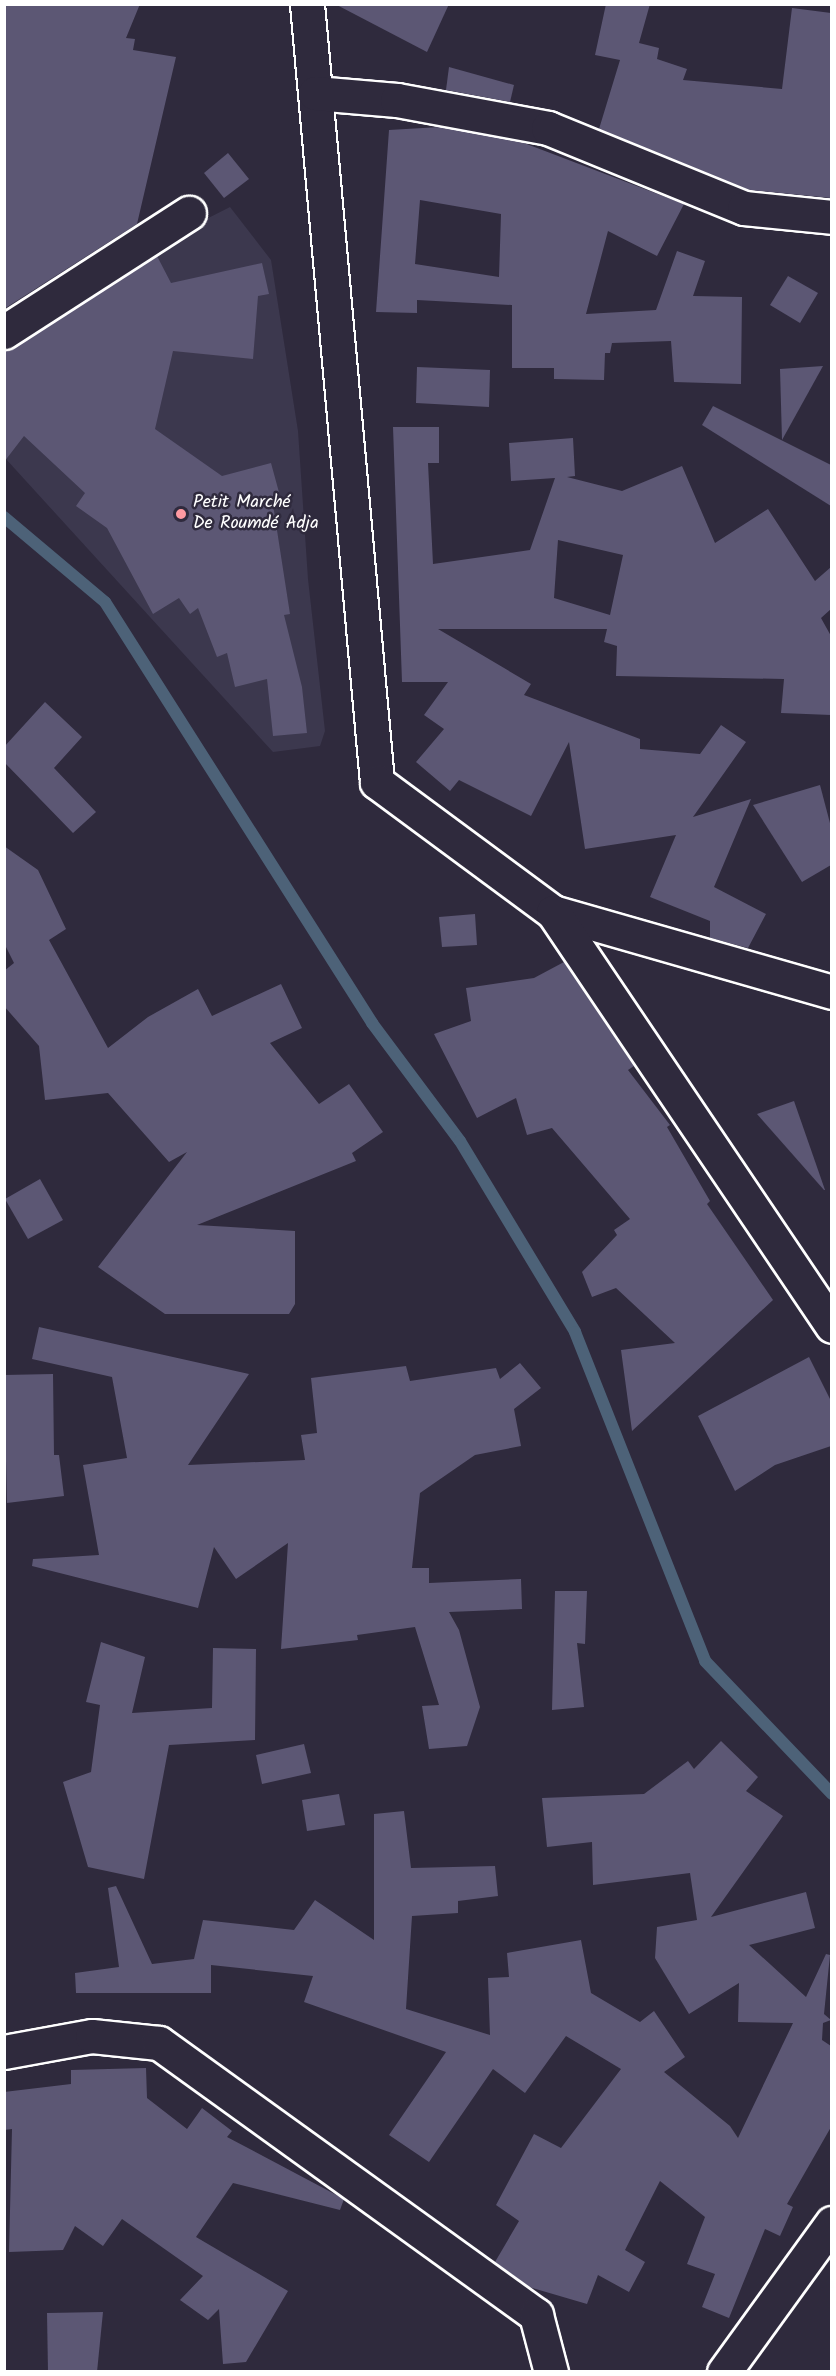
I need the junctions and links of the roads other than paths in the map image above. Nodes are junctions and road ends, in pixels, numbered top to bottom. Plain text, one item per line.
1 (307, 4) edge
2 (315, 93) junction
3 (189, 213) dead end
4 (831, 217) edge
5 (4, 332) edge
6 (553, 912) junction
7 (831, 992) edge
8 (831, 1326) edge
9 (4, 2052) edge
10 (831, 2223) edge
11 (551, 2372) edge
12 (724, 2372) edge

1 - 2 street
2 - 4 street
2 - 6 street
3 - 5 street
6 - 7 street
6 - 8 street
9 - 11 street
10 - 12 street

